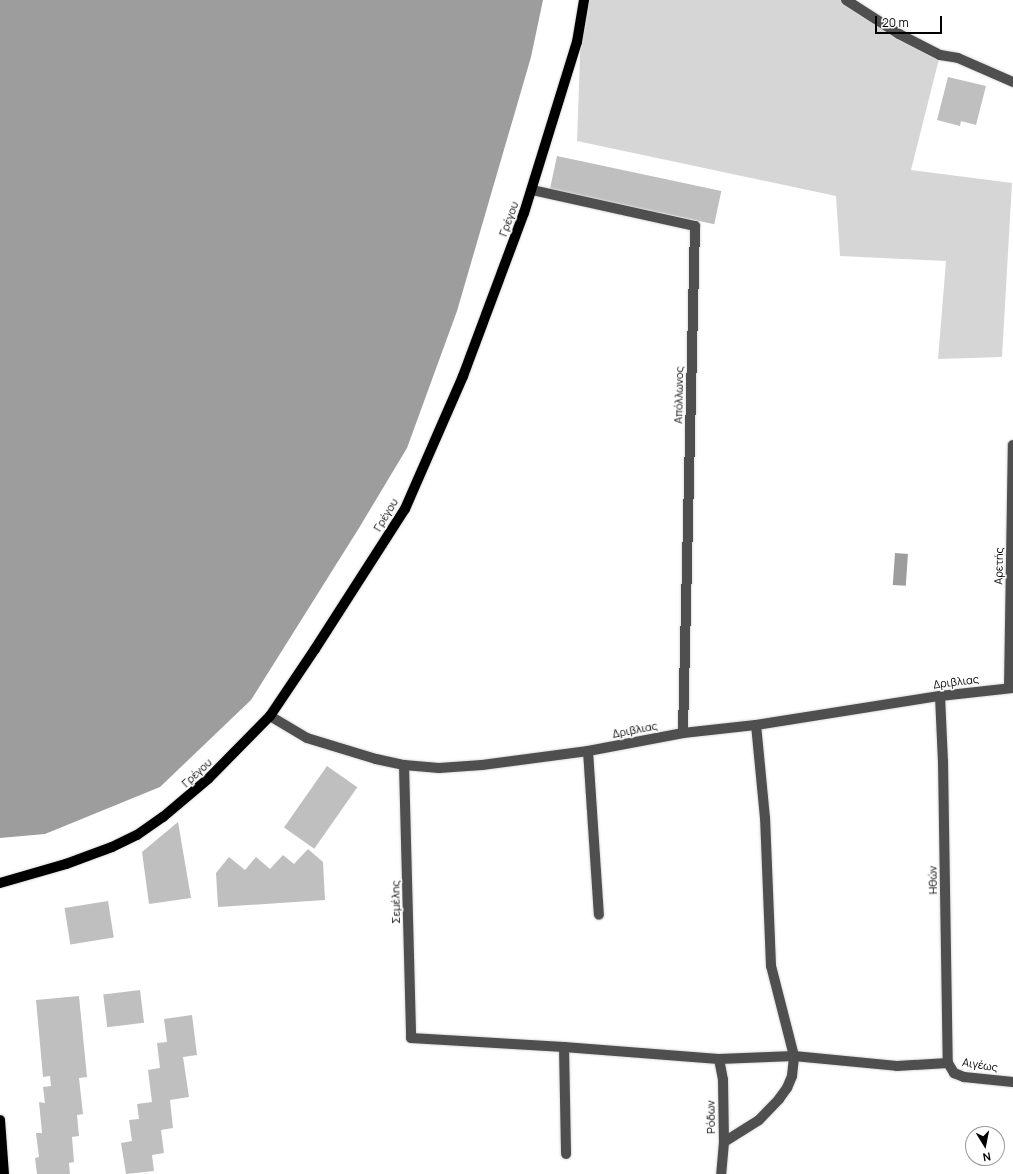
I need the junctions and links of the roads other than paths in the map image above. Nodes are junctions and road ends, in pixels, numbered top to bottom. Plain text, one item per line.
1 (584, 0) edge
2 (846, 0) edge
3 (1013, 82) edge
4 (532, 190) junction
5 (1013, 445) edge
6 (1011, 688) edge
7 (940, 696) junction
8 (270, 716) junction
9 (756, 725) junction
10 (683, 732) junction
11 (588, 751) junction
12 (404, 765) junction
13 (0, 883) edge
14 (599, 915) dead end
15 (564, 1047) junction
16 (794, 1056) junction
17 (719, 1059) junction
18 (948, 1063) junction
19 (1013, 1082) edge
20 (0, 1120) edge
21 (724, 1142) junction
22 (566, 1154) dead end
23 (4, 1174) edge
24 (721, 1174) edge

1 - 4 main road, Γρέγου
2 - 3 street
4 - 8 main road, Γρέγου
4 - 10 street, Απόλλωνος
5 - 6 street, Αρετής
6 - 7 street, Δριβλιας
7 - 9 street, Δριβλιας
7 - 18 street, Ηθών
8 - 12 street, Δριβλιας
8 - 13 main road, Γρέγου
9 - 10 street, Δριβλιας
9 - 16 street
10 - 11 street, Δριβλιας
11 - 12 street, Δριβλιας
11 - 14 street
12 - 15 street, Σεμέλης
15 - 17 street
15 - 22 street
16 - 17 street
16 - 18 street
16 - 21 street
17 - 21 street, Ρόδων
18 - 19 street, Αιγέως
20 - 23 main road
21 - 24 street, Ρόδων

